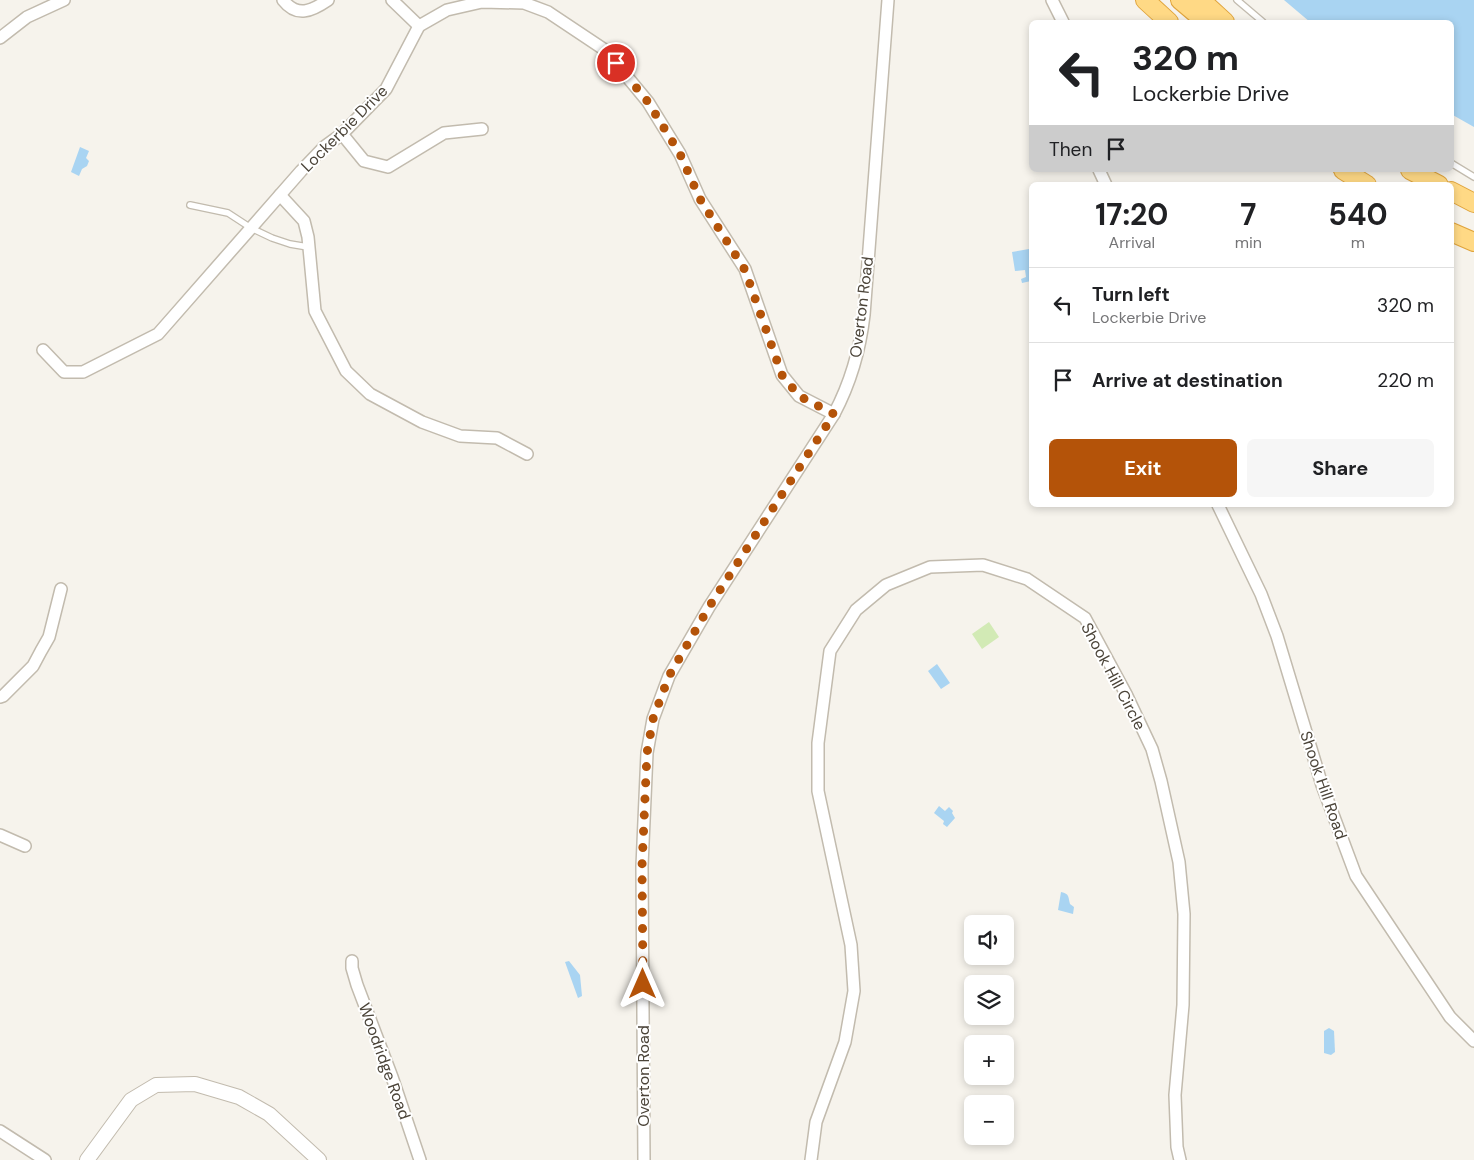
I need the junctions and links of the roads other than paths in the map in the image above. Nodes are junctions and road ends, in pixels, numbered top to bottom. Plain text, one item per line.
1 (64, 0) edge
2 (283, 0) edge
3 (328, 0) edge
4 (392, 0) edge
5 (888, 0) edge
6 (1052, 0) edge
7 (1145, 0) edge
8 (1180, 0) edge
9 (1201, 0) edge
10 (1237, 0) edge
11 (1062, 20) edge
12 (1166, 20) edge
13 (1204, 20) edge
14 (1223, 20) edge
15 (1261, 20) edge
16 (419, 26) junction
17 (0, 38) edge
18 (482, 129) dead end
19 (342, 134) junction
20 (1454, 165) edge
21 (1346, 172) edge
22 (1414, 172) edge
23 (1474, 177) edge
24 (1362, 182) edge
25 (1433, 182) edge
26 (1454, 193) edge
27 (280, 195) junction
28 (1474, 203) edge
29 (190, 205) dead end
30 (251, 228) junction
31 (1454, 233) edge
32 (1474, 242) edge
33 (308, 247) junction
34 (43, 350) dead end
35 (834, 414) junction
36 (527, 454) dead end
37 (1219, 507) edge
38 (61, 589) dead end
39 (0, 697) edge
40 (0, 835) edge
41 (25, 846) dead end
42 (352, 961) dead end
43 (1472, 1037) edge
44 (0, 1131) edge
45 (45, 1160) edge
46 (88, 1160) edge
47 (318, 1160) edge
48 (420, 1160) edge
49 (644, 1160) edge
50 (811, 1160) edge
51 (1180, 1160) edge

1 - 17 street
2 - 3 street
4 - 16 street
5 - 35 street, Overton Road
6 - 11 street
7 - 12 highway
8 - 13 highway
9 - 14 highway
10 - 15 lane
16 - 19 street, Lockerbie Drive
16 - 35 street
18 - 19 street
19 - 27 street, Lockerbie Drive
20 - 23 lane
21 - 24 highway
22 - 25 highway
26 - 28 highway
27 - 30 street, Lockerbie Drive
27 - 33 street
29 - 30 lane
30 - 33 lane
30 - 34 street, Lockerbie Drive
31 - 32 highway
33 - 36 street
35 - 49 street, Overton Road
37 - 43 street, Shook Hill Road
38 - 39 street
40 - 41 street
42 - 48 street, Woodridge Road
44 - 45 street
46 - 47 street
50 - 51 street, Shook Hill Circle

